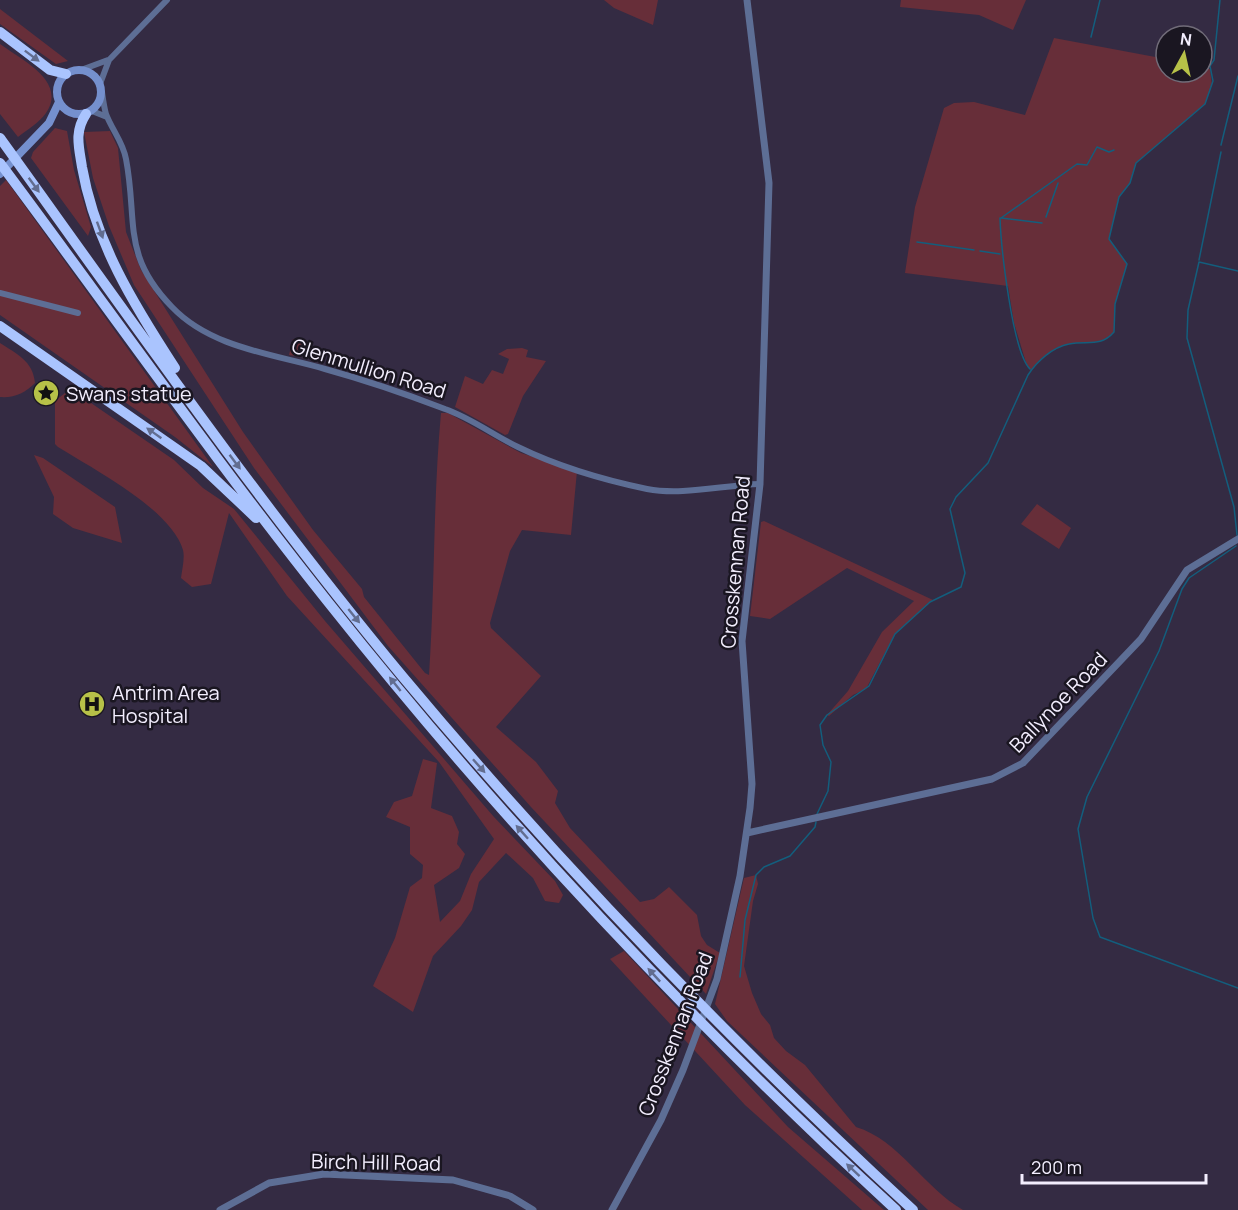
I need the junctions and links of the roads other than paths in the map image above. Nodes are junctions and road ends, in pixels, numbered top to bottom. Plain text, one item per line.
1 (167, 0) edge
2 (747, 0) edge
3 (0, 32) edge
4 (109, 60) junction
5 (81, 70) junction
6 (66, 74) junction
7 (101, 88) junction
8 (59, 102) junction
9 (89, 112) junction
10 (72, 114) junction
11 (107, 117) junction
12 (49, 123) junction
13 (0, 138) edge
14 (0, 163) edge
15 (0, 174) edge
16 (0, 293) edge
17 (78, 313) dead end
18 (0, 326) edge
19 (217, 438) junction
20 (759, 484) junction
21 (279, 538) junction
22 (1238, 539) edge
23 (747, 833) junction
24 (220, 1210) edge
25 (533, 1210) edge
26 (612, 1210) edge
27 (896, 1210) edge
28 (913, 1210) edge

1 - 4 street
2 - 20 street, Crosskennan Road
3 -> 6 highway
4 - 5 street
4 - 7 street
5 - 6 main road
5 - 7 main road
6 - 8 main road
7 - 9 main road
7 - 11 street, Glenmullion Road
8 - 10 main road
8 - 12 main road
9 - 10 main road
9 - 11 street
9 -> 19 highway
10 - 12 main road
11 - 20 street, Glenmullion Road
12 - 15 main road
13 -> 19 highway
14 - 21 highway
16 - 17 street
21 -> 18 highway
19 -> 28 highway
20 - 23 street, Crosskennan Road
27 -> 21 highway
22 - 23 street, Ballynoe Road
23 - 26 street, Crosskennan Road
24 - 25 street, Birch Hill Road

